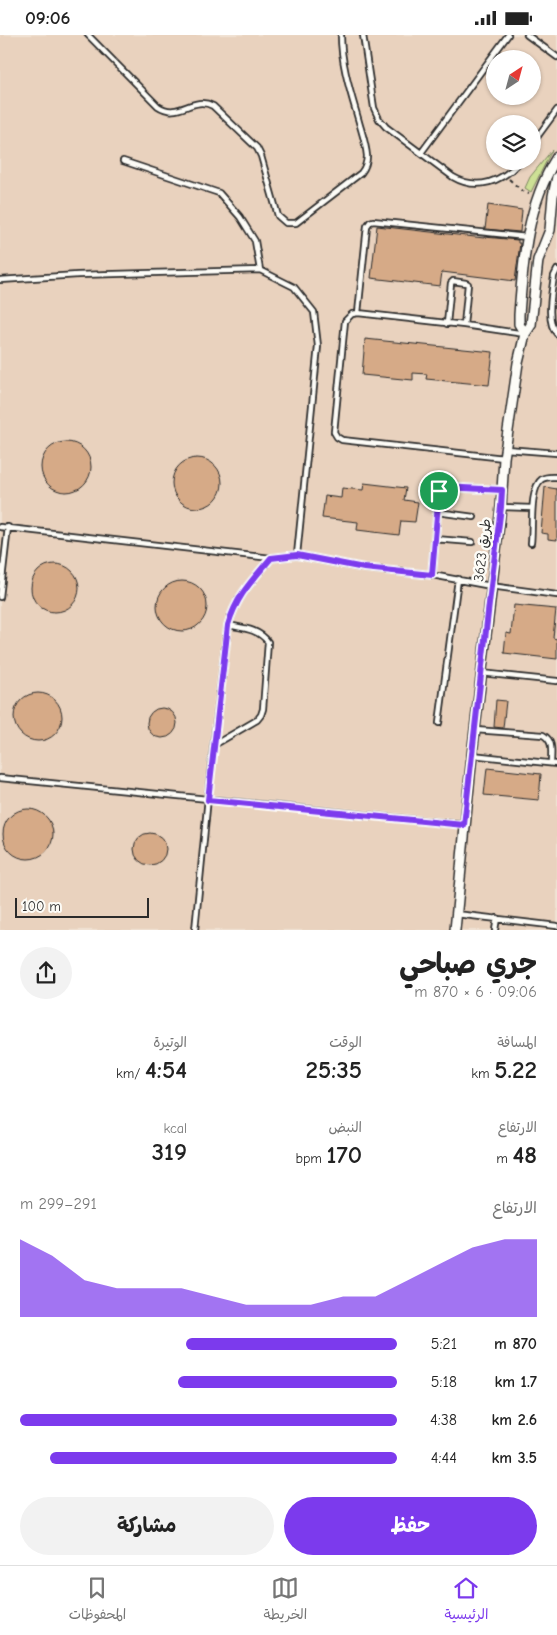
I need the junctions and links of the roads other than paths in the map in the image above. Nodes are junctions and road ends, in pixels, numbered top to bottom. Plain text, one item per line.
1 (88, 35) edge
2 (341, 35) edge
3 (364, 35) edge
4 (508, 35) edge
5 (527, 35) edge
6 (557, 57) edge
7 (557, 111) edge
8 (541, 132) edge
9 (421, 153) junction
10 (557, 157) edge
11 (123, 161) dead end
12 (512, 170) edge
13 (557, 177) edge
14 (527, 237) junction
15 (260, 270) junction
16 (557, 270) edge
17 (0, 280) edge
18 (358, 313) junction
19 (447, 324) junction
20 (464, 325) junction
21 (525, 334) junction
22 (557, 335) edge
23 (505, 453) junction
24 (557, 453) edge
25 (557, 477) edge
26 (502, 490) junction
27 (501, 507) junction
28 (532, 508) junction
29 (437, 512) junction
30 (474, 517) dead end
31 (0, 527) edge
32 (8, 527) junction
33 (435, 539) junction
34 (472, 542) dead end
35 (531, 543) dead end
36 (297, 555) junction
37 (271, 558) junction
38 (432, 575) junction
39 (458, 579) junction
40 (491, 586) junction
41 (557, 595) edge
42 (0, 597) edge
43 (228, 625) junction
44 (481, 673) junction
45 (557, 681) edge
46 (439, 723) dead end
47 (475, 730) junction
48 (214, 745) junction
49 (472, 755) junction
50 (551, 763) junction
51 (557, 764) edge
52 (0, 778) edge
53 (208, 798) junction
54 (465, 822) junction
55 (456, 914) junction
56 (496, 918) junction
57 (557, 926) edge
58 (194, 930) edge
59 (455, 930) edge
60 (495, 930) edge

1 - 2 lane
3 - 9 lane
4 - 9 lane
5 - 6 lane
7 - 8 lane
9 - 12 lane
10 - 14 street, طريق 3623
11 - 15 lane
13 - 21 street, طريق 3623
14 - 18 lane
14 - 21 street, طريق 3623
15 - 17 lane
15 - 36 lane
16 - 22 lane
18 - 19 lane
18 - 23 lane
19 - 20 lane
19 - 20 lane
20 - 21 lane
21 - 23 street, طريق 3623
23 - 24 lane
23 - 26 street, طريق 3623
25 - 28 lane
26 - 27 street, طريق 3623
26 - 29 lane
27 - 28 lane
27 - 40 street, طريق 3623
28 - 35 lane
29 - 30 lane
29 - 33 lane
31 - 32 lane
32 - 37 lane
32 - 42 lane
33 - 34 lane
33 - 38 lane
36 - 37 lane
36 - 38 lane
37 - 43 lane
38 - 39 lane
39 - 40 lane
39 - 46 lane
40 - 41 lane
40 - 44 street, طريق 3623
43 - 48 lane
43 - 48 lane
44 - 45 lane
44 - 47 street, طريق 3623
47 - 49 street, طريق 3623
47 - 50 lane
48 - 53 lane
49 - 50 lane
49 - 54 street, طريق 3623
50 - 51 lane
52 - 53 lane
53 - 54 lane
53 - 58 lane
54 - 55 street
55 - 56 lane
55 - 59 street
56 - 57 lane
56 - 60 lane

